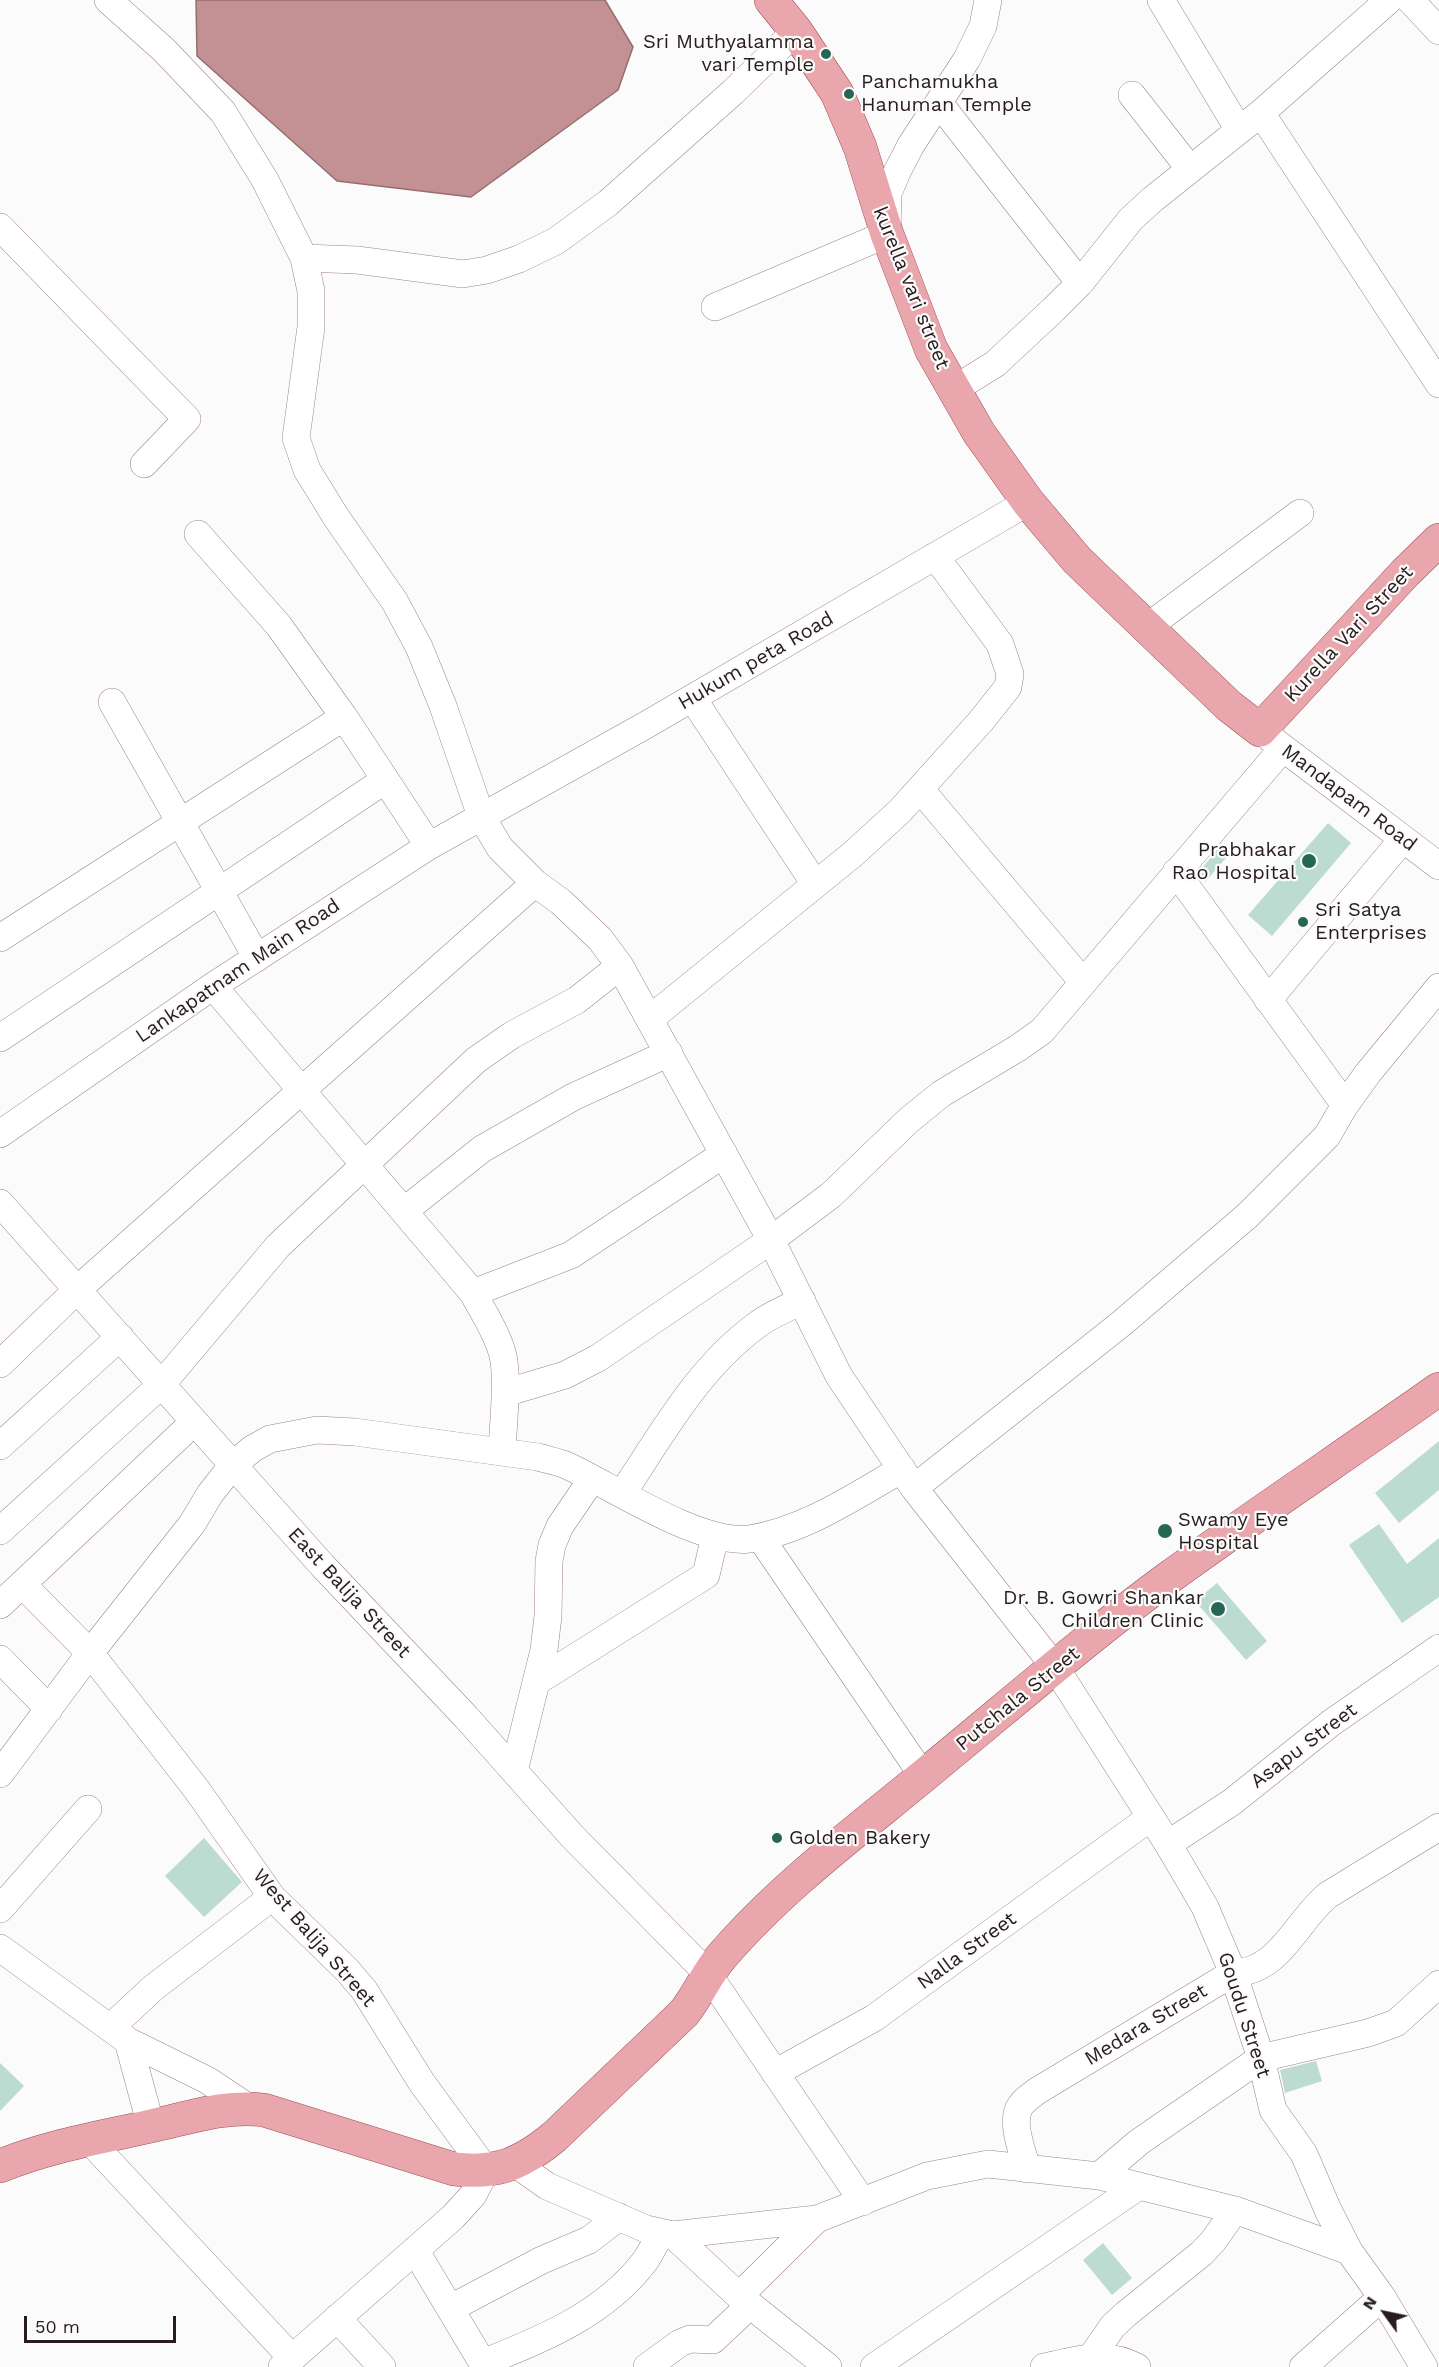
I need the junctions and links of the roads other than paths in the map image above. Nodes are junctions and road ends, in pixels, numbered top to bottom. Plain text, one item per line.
1 (108, 0) edge
2 (988, 0) edge
3 (1161, 0) edge
4 (1389, 0) edge
5 (1410, 0) edge
6 (780, 9) edge
7 (1439, 31) edge
8 (1132, 95) dead end
9 (939, 103) junction
10 (1261, 113) junction
11 (1239, 130) junction
12 (1190, 169) junction
13 (0, 227) edge
14 (887, 234) junction
15 (304, 258) junction
16 (1080, 283) junction
17 (715, 307) dead end
18 (1439, 384) edge
19 (954, 390) junction
20 (144, 464) dead end
21 (1028, 502) junction
22 (1300, 513) dead end
23 (198, 534) dead end
24 (1439, 540) edge
25 (935, 556) junction
26 (1146, 628) junction
27 (693, 699) junction
28 (112, 702) dead end
29 (344, 717) junction
30 (1272, 739) junction
31 (385, 780) junction
32 (920, 789) junction
33 (481, 816) junction
34 (180, 822) junction
35 (1403, 839) junction
36 (429, 846) junction
37 (1439, 866) edge
38 (1176, 872) junction
39 (535, 883) junction
40 (815, 884) junction
41 (219, 890) junction
42 (0, 938) edge
43 (257, 958) junction
44 (620, 966) junction
45 (1083, 982) junction
46 (213, 986) junction
47 (1439, 987) edge
48 (1268, 999) junction
49 (651, 1018) junction
50 (0, 1038) edge
51 (669, 1053) junction
52 (302, 1089) junction
53 (1345, 1105) junction
54 (0, 1134) edge
55 (724, 1154) junction
56 (365, 1164) junction
57 (0, 1203) edge
58 (404, 1211) junction
59 (771, 1240) junction
60 (78, 1289) junction
61 (473, 1293) junction
62 (802, 1301) junction
63 (120, 1337) junction
64 (0, 1364) edge
65 (161, 1384) junction
66 (1439, 1389) edge
67 (505, 1393) junction
68 (194, 1422) junction
69 (0, 1446) edge
70 (502, 1451) junction
71 (232, 1466) junction
72 (592, 1479) junction
73 (908, 1479) junction
74 (622, 1494) junction
75 (0, 1531) edge
76 (715, 1536) junction
77 (760, 1537) junction
78 (22, 1584) junction
79 (0, 1605) edge
80 (1439, 1648) edge
81 (90, 1653) junction
82 (0, 1659) edge
83 (1055, 1667) junction
84 (536, 1682) junction
85 (49, 1708) junction
86 (514, 1772) junction
87 (0, 1774) edge
88 (923, 1776) junction
89 (88, 1809) dead end
90 (1151, 1817) junction
91 (1439, 1827) edge
92 (1168, 1844) junction
93 (272, 1897) junction
94 (0, 1909) edge
95 (0, 1948) edge
96 (1233, 1973) junction
97 (708, 1974) junction
98 (1439, 1984) edge
99 (119, 2034) junction
100 (1261, 2058) junction
101 (775, 2073) junction
102 (249, 2108) junction
103 (151, 2126) junction
104 (88, 2139) junction
105 (0, 2166) edge
106 (501, 2167) junction
107 (1027, 2169) junction
108 (1099, 2176) junction
109 (1139, 2186) junction
110 (863, 2202) junction
111 (1235, 2210) junction
112 (619, 2217) junction
113 (817, 2219) junction
114 (667, 2234) junction
115 (415, 2250) junction
116 (1349, 2251) junction
117 (1382, 2297) junction
118 (745, 2300) junction
119 (452, 2308) junction
120 (337, 2318) junction
121 (1092, 2356) junction
122 (811, 2362) edge
123 (287, 2363) edge
124 (484, 2365) edge
125 (380, 2366) edge
126 (647, 2367) edge
127 (874, 2367) edge
128 (1044, 2367) edge
129 (1137, 2367) edge
130 (1304, 2367) edge
131 (1424, 2367) edge

1 - 15 street, Goudu Street
2 - 9 street
3 - 11 street
4 - 10 street
5 - 7 street
6 - 14 main road, kurella vari street
6 - 15 street
8 - 12 street
9 - 14 street
9 - 16 street
10 - 11 street
10 - 18 street
11 - 12 street
12 - 16 street
13 - 20 street
14 - 17 street
14 - 19 main road, kurella vari street
15 - 33 street, Goudu Street
16 - 19 street
19 - 21 main road, kurella vari street
21 - 25 street, Hukum peta Road
21 - 26 main road, kurella vari street
22 - 26 street
23 - 29 street
24 - 30 main road, Kurella Vari Street
25 - 27 street, Hukum peta Road
25 - 32 street
26 - 30 main road, kurella vari street
27 - 33 street, Hukum peta Road
27 - 40 street
28 - 34 street
29 - 31 street
29 - 34 street
30 - 35 street, Mandapam Road
30 - 38 street
31 - 36 street
31 - 41 street
32 - 40 street
32 - 45 street
33 - 36 street, Lankapatnam Main Road
33 - 39 street, Goudu Street
34 - 41 street
34 - 42 street
35 - 37 street, Mandapam Road
35 - 48 street
36 - 43 street, Lankapatnam Main Road
38 - 45 street
38 - 48 street
39 - 44 street, Goudu Street
39 - 52 street
40 - 49 street
41 - 43 street
41 - 50 street
43 - 46 street, Lankapatnam Main Road
44 - 49 street, Goudu Street
44 - 56 street
45 - 59 street
46 - 52 street
46 - 54 street, Lankapatnam Main Road
47 - 53 street
48 - 53 street
49 - 51 street, Goudu Street
51 - 55 street, Goudu Street
51 - 58 street
52 - 56 street
52 - 60 street
53 - 73 street
55 - 59 street, Goudu Street
55 - 61 street
56 - 58 street
56 - 65 street
57 - 60 street, East Balija Street
58 - 61 street
59 - 62 street, Goudu Street
59 - 67 street
60 - 63 street, East Balija Street
60 - 64 street
61 - 67 street
62 - 73 street, Goudu Street
62 - 74 street
63 - 65 street, East Balija Street
63 - 69 street
65 - 68 street, East Balija Street
65 - 75 street
66 - 83 main road, Putchala Street
67 - 70 street
68 - 71 street, East Balija Street
68 - 78 street
70 - 71 street
70 - 72 street
71 - 81 street
71 - 86 street, East Balija Street
72 - 74 street
72 - 84 street
73 - 77 street
73 - 83 street, Goudu Street
74 - 76 street
76 - 77 street
76 - 84 street
77 - 88 street
78 - 79 street
78 - 81 street, West Balija Street
80 - 92 street, Asapu Street
81 - 85 street
81 - 93 street, West Balija Street
82 - 85 street
83 - 88 main road, Putchala Street
83 - 90 street, Goudu Street
84 - 86 street
85 - 87 street
86 - 97 street, East Balija Street
88 - 97 main road, Putchala Street
89 - 94 street
90 - 92 street, Goudu Street
90 - 101 street, Nalla Street
91 - 96 street, Medara Street
92 - 96 street, Goudu Street
93 - 99 street
93 - 106 street, West Balija Street
95 - 99 street
96 - 100 street, Goudu Street
96 - 107 street, Medara Street
97 - 101 street, East Balija Street
97 - 106 main road, Putchala Street
98 - 100 street
99 - 102 street
99 - 103 street
100 - 108 street
100 - 116 street, Goudu Street
101 - 110 street, East Balija Street
102 - 103 main road
102 - 106 main road
103 - 104 main road
104 - 105 main road
104 - 123 street
106 - 112 street, West Balija Street
106 - 115 street
107 - 108 street
107 - 110 street
108 - 109 street
109 - 111 street
109 - 127 street
110 - 113 street
111 - 116 street
111 - 121 street
112 - 114 street, West Balija Street
112 - 119 street
113 - 114 street
113 - 118 street
114 - 118 street
114 - 124 street
115 - 119 street
115 - 120 street
116 - 117 street, Goudu Street
117 - 130 street
117 - 131 street, Goudu Street
118 - 122 street
118 - 126 street
119 - 124 street
120 - 123 street
120 - 125 street
121 - 128 street
121 - 129 street

